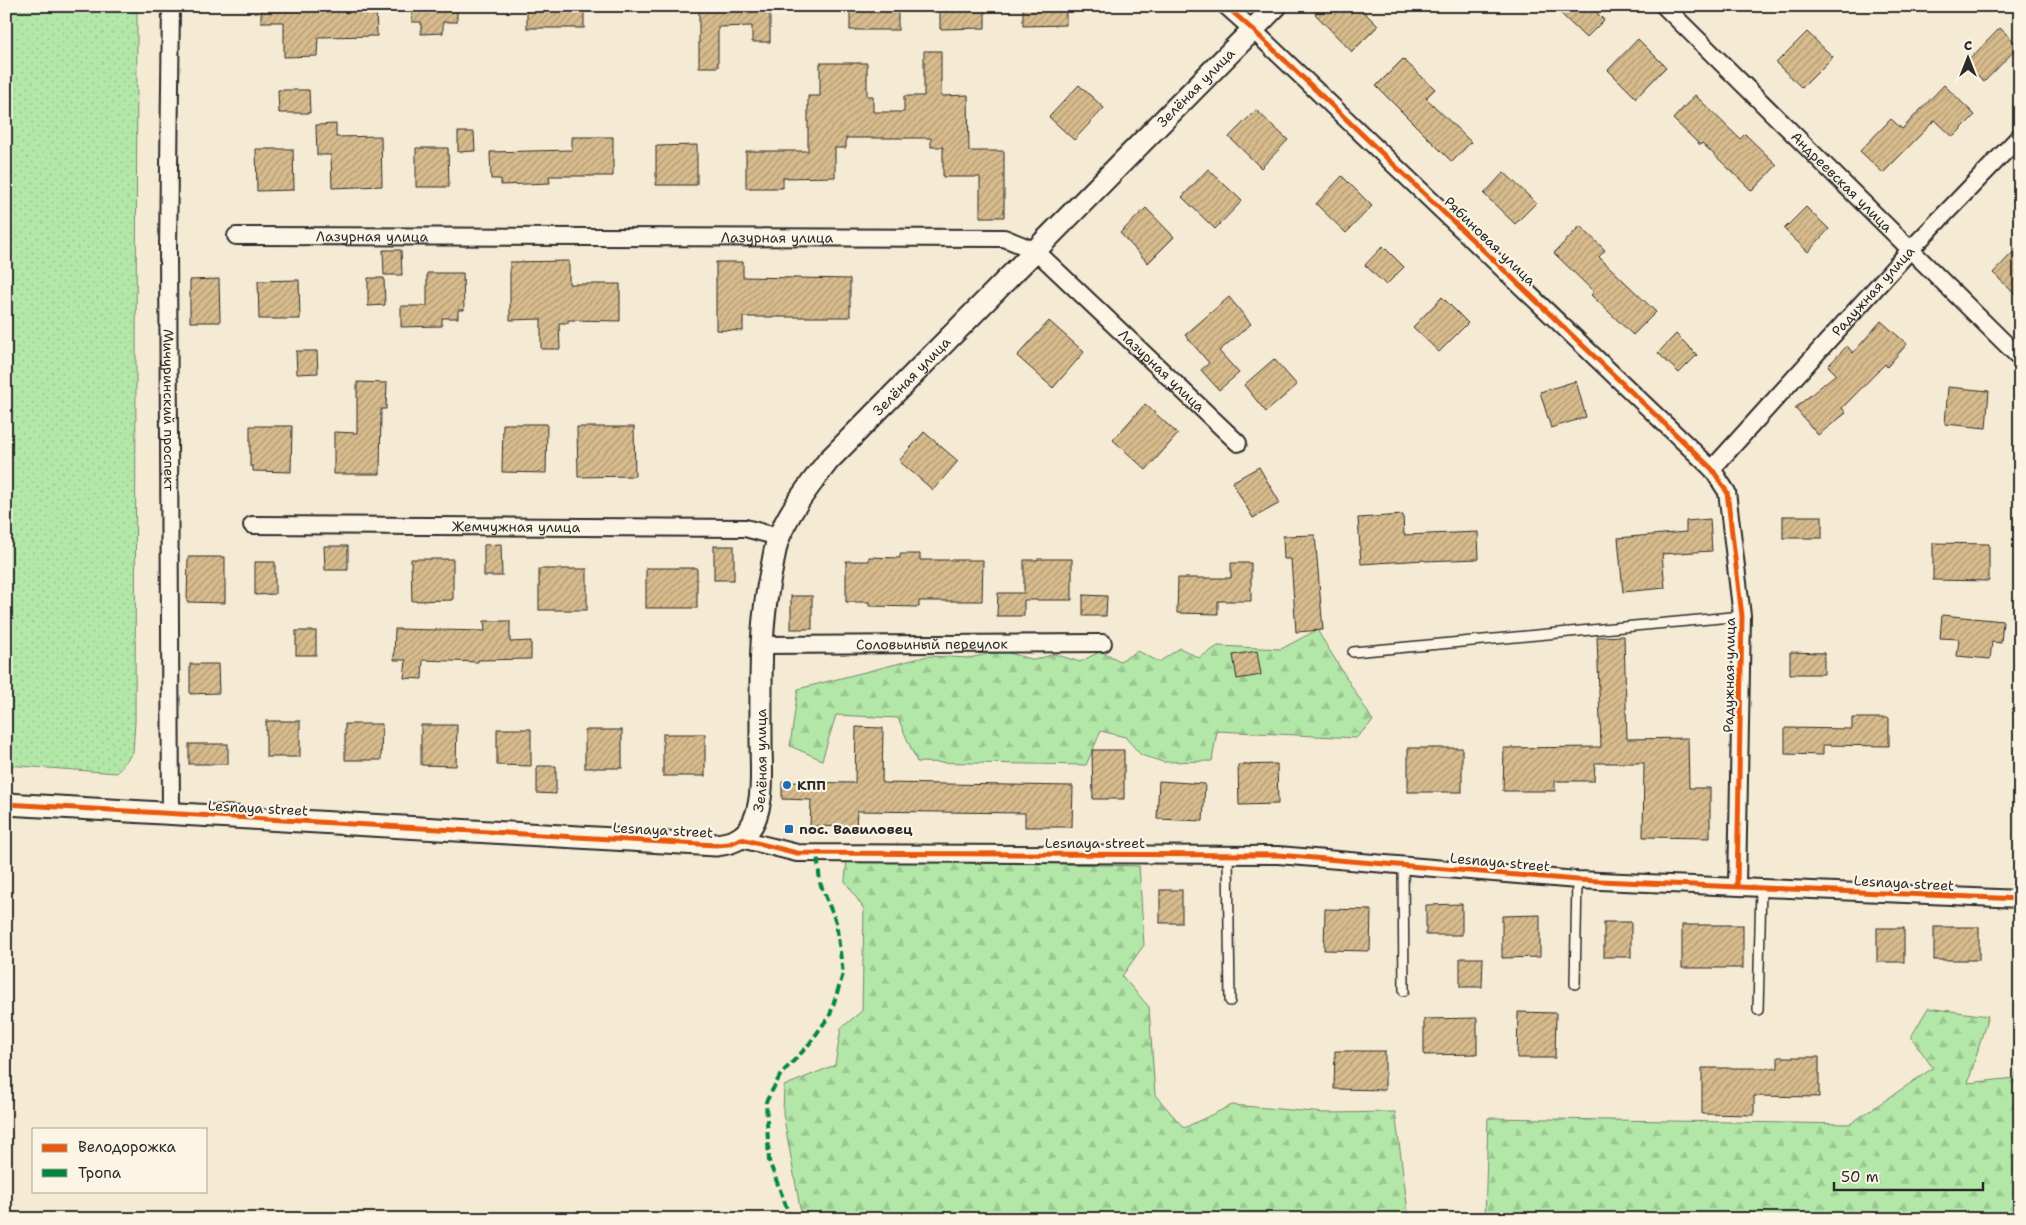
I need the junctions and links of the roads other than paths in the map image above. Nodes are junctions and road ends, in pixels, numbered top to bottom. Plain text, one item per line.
1 (171, 6) edge
2 (1226, 6) edge
3 (1276, 6) edge
4 (1664, 6) edge
5 (1253, 30) junction
6 (2020, 136) edge
7 (236, 236) dead end
8 (1911, 249) junction
9 (1036, 251) junction
10 (2020, 358) edge
11 (1238, 443) dead end
12 (1712, 469) junction
13 (252, 525) dead end
14 (779, 538) junction
15 (1742, 616) junction
16 (1103, 643) dead end
17 (761, 645) junction
18 (1353, 652) dead end
19 (6, 804) edge
20 (171, 814) junction
21 (741, 839) junction
22 (1228, 855) junction
23 (1403, 866) junction
24 (1577, 880) junction
25 (1737, 886) junction
26 (1762, 887) junction
27 (2020, 899) edge
28 (1575, 984) dead end
29 (1404, 990) dead end
30 (1230, 1001) dead end
31 (1758, 1010) dead end

1 - 20 street, Мичуринский проспект
2 - 5 street, Рябиновая улица
3 - 5 street, Зелёная улица
4 - 8 street, Андреевская улица
5 - 9 street, Зелёная улица
5 - 12 street, Рябиновая улица
6 - 8 street, Радужная улица
7 - 9 street, Лазурная улица
8 - 10 street, Андреевская улица
8 - 12 street, Радужная улица
9 - 11 street, Лазурная улица
9 - 14 street, Зелёная улица
12 - 15 street, Радужная улица
13 - 14 street, Жемчужная улица
14 - 17 street, Зелёная улица
15 - 18 lane
15 - 25 street, Радужная улица
16 - 17 street, Соловьиный переулок
17 - 21 street, Зелёная улица
19 - 20 street, Lesnaya street
20 - 21 street, Lesnaya street
21 - 22 street, Lesnaya street
22 - 23 street, Lesnaya street
22 - 30 lane
23 - 24 street, Lesnaya street
23 - 29 lane
24 - 25 street, Lesnaya street
24 - 28 lane
25 - 26 street, Lesnaya street
26 - 27 street, Lesnaya street
26 - 31 lane

